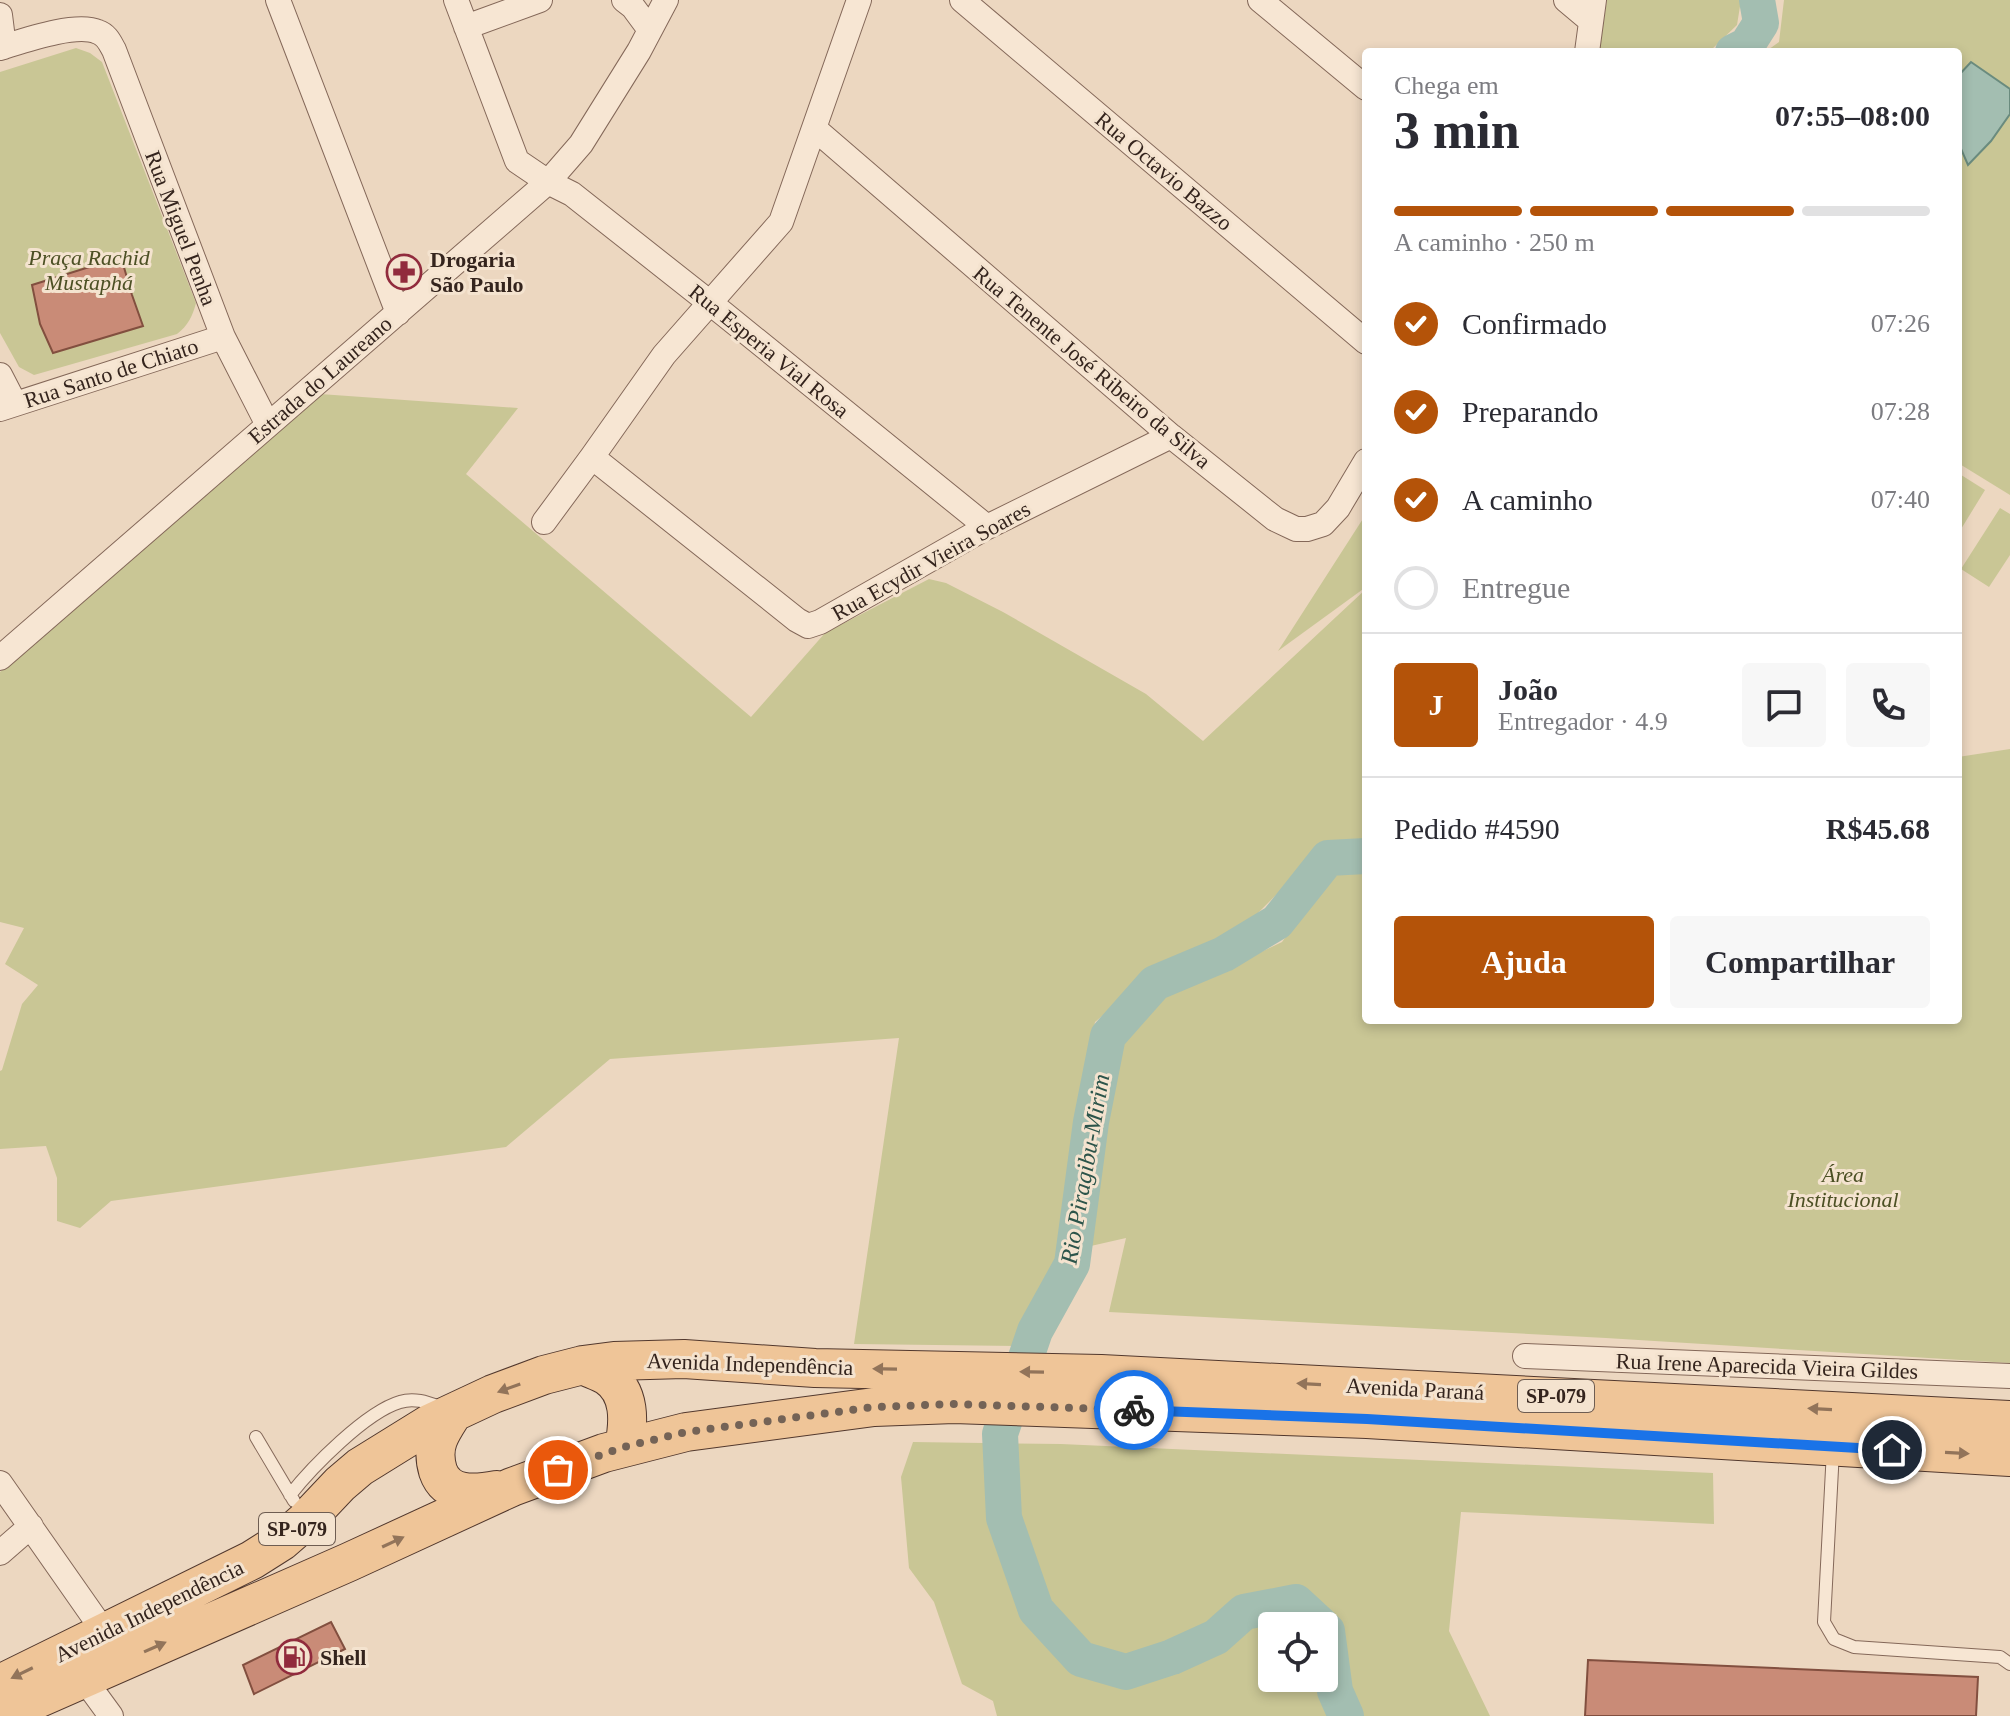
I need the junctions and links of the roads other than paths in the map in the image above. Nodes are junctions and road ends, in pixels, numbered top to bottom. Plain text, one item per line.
1 (278, 0) edge
2 (456, 0) edge
3 (540, 0) edge
4 (624, 0) edge
5 (666, 0) edge
6 (859, 0) edge
7 (962, 0) edge
8 (1260, 0) edge
9 (1566, 0) edge
10 (1593, 10) edge
11 (0, 15) edge
12 (466, 27) junction
13 (650, 30) junction
14 (2, 48) edge
15 (1588, 48) edge
16 (1362, 85) edge
17 (815, 129) junction
18 (548, 182) junction
19 (709, 303) junction
20 (398, 313) junction
21 (223, 337) junction
22 (1362, 339) edge
23 (0, 375) edge
24 (8, 407) edge
25 (268, 425) junction
26 (1171, 436) junction
27 (592, 457) junction
28 (1362, 468) edge
29 (544, 522) dead end
30 (987, 527) junction
31 (0, 658) edge
32 (1525, 1356) dead end
33 (583, 1365) junction
34 (2010, 1376) edge
35 (958, 1387) junction
36 (453, 1413) junction
37 (2010, 1420) edge
38 (256, 1437) dead end
39 (1834, 1446) junction
40 (624, 1447) junction
41 (2010, 1457) edge
42 (0, 1483) edge
43 (512, 1487) junction
44 (297, 1508) junction
45 (31, 1526) junction
46 (0, 1553) edge
47 (105, 1633) junction
48 (2010, 1664) edge
49 (84, 1679) junction
50 (0, 1684) edge
51 (2, 1716) edge
52 (111, 1716) edge

1 - 20 street
2 - 12 street, Rua Esperia Vial Rosa
3 - 12 street
4 - 13 street
5 - 13 street, Estrada do Laureano
6 - 17 street
7 - 22 street, Rua Octavio Bazzo
8 - 16 street
9 - 10 street
10 - 15 street
11 - 14 street
12 - 18 street, Rua Esperia Vial Rosa
13 - 18 street, Estrada do Laureano
14 - 21 street, Rua Miguel Penha
17 - 19 street
17 - 26 street, Rua Tenente José Ribeiro da Silva
18 - 19 street, Rua Esperia Vial Rosa
18 - 20 street, Estrada do Laureano
19 - 27 street
19 - 30 street, Rua Esperia Vial Rosa
20 - 25 street, Estrada do Laureano
21 - 24 street, Rua Santo de Chiato
21 - 25 street, Rua Miguel Penha
23 - 24 street
25 - 31 street, Estrada do Laureano
26 - 28 street, Rua Tenente José Ribeiro da Silva
26 - 30 street, Rua Ecydir Vieira Soares
27 - 29 street
27 - 30 street, Rua Ecydir Vieira Soares
32 - 34 street, Rua Irene Aparecida Vieira Gildes
35 -> 33 main road, Avenida Independência / SP-079
33 -> 36 main road, Avenida Independência / SP-079
33 - 40 main road
37 -> 35 main road, Avenida Paraná / SP-079
35 - 39 main road, Avenida Paraná / SP-079
35 - 40 main road, Avenida Independência / SP-079
36 - 43 main road
36 - 44 main road, Avenida Independência / SP-079
38 - 44 lane
39 -> 41 main road, Avenida Paraná / SP-079
39 - 48 lane
40 - 43 main road, Avenida Independência / SP-079
42 - 45 street
49 -> 43 main road, Avenida Independência / SP-079
44 - 47 main road, Avenida Independência / SP-079
45 - 46 street
45 - 47 street
47 -> 50 main road, Avenida Independência / SP-079
49 - 51 main road, Avenida Independência / SP-079
49 - 52 street

